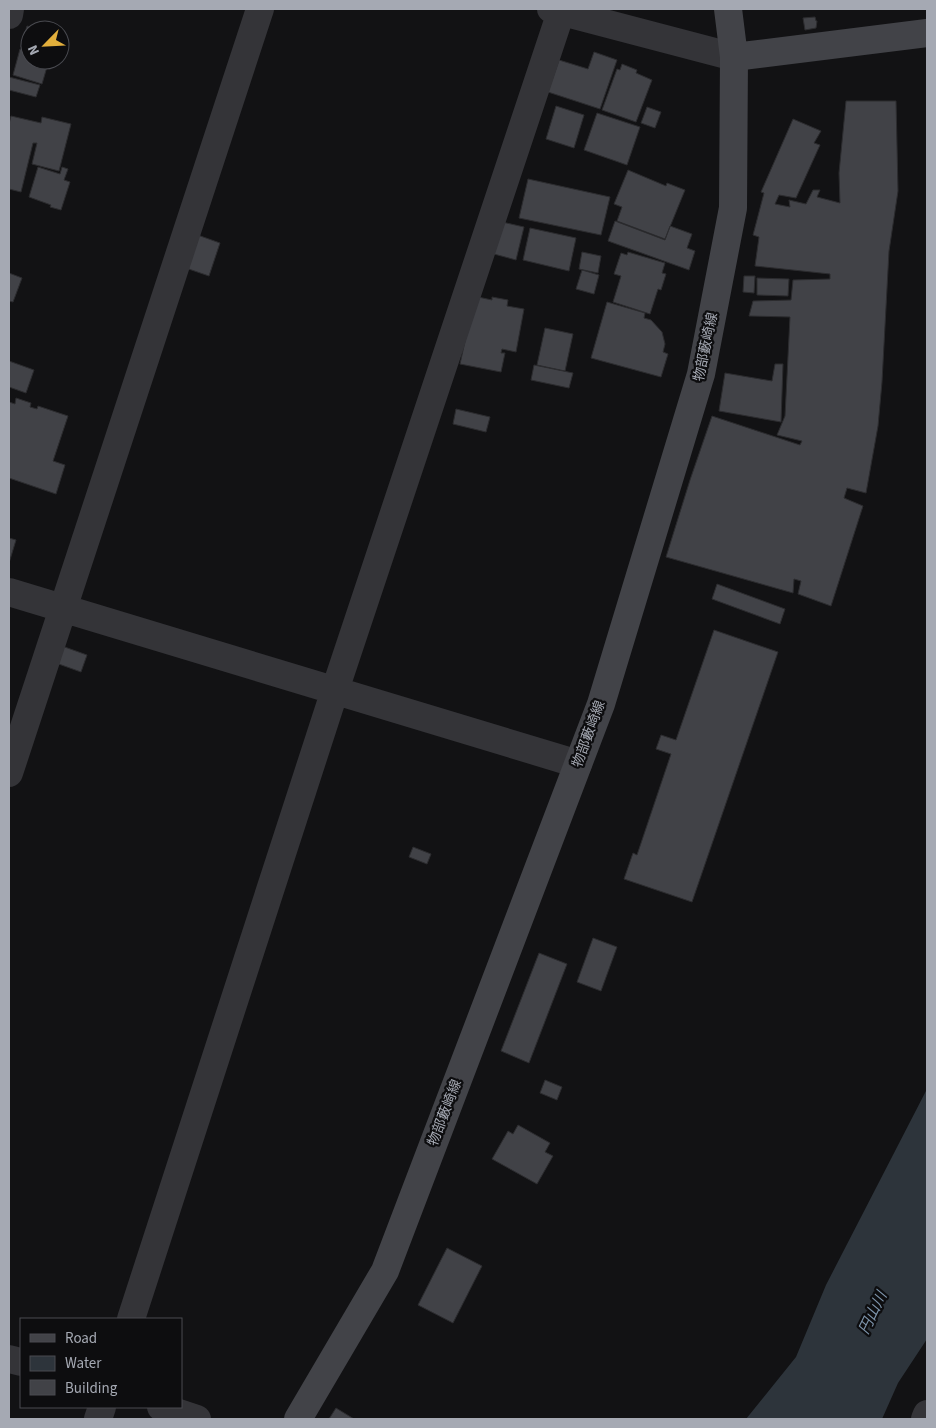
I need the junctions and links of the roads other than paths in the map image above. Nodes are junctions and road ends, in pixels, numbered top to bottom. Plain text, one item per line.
1 (10, 9) edge
2 (260, 9) edge
3 (728, 9) edge
4 (558, 10) edge
5 (9, 15) edge
6 (924, 34) edge
7 (734, 57) junction
8 (9, 592) edge
9 (63, 608) junction
10 (334, 690) junction
11 (578, 764) junction
12 (9, 773) edge
13 (131, 1318) edge
14 (164, 1408) edge
15 (927, 1414) edge
16 (197, 1419) edge
17 (298, 1419) edge
18 (925, 1419) edge

1 - 5 street
2 - 9 street
3 - 7 main road, 物部藪崎線
4 - 7 street
4 - 10 street
6 - 7 main road
7 - 11 main road, 物部藪崎線
8 - 9 street
9 - 10 street
9 - 12 street
10 - 11 street
10 - 13 street
11 - 17 main road, 物部藪崎線
14 - 16 street
15 - 18 street

